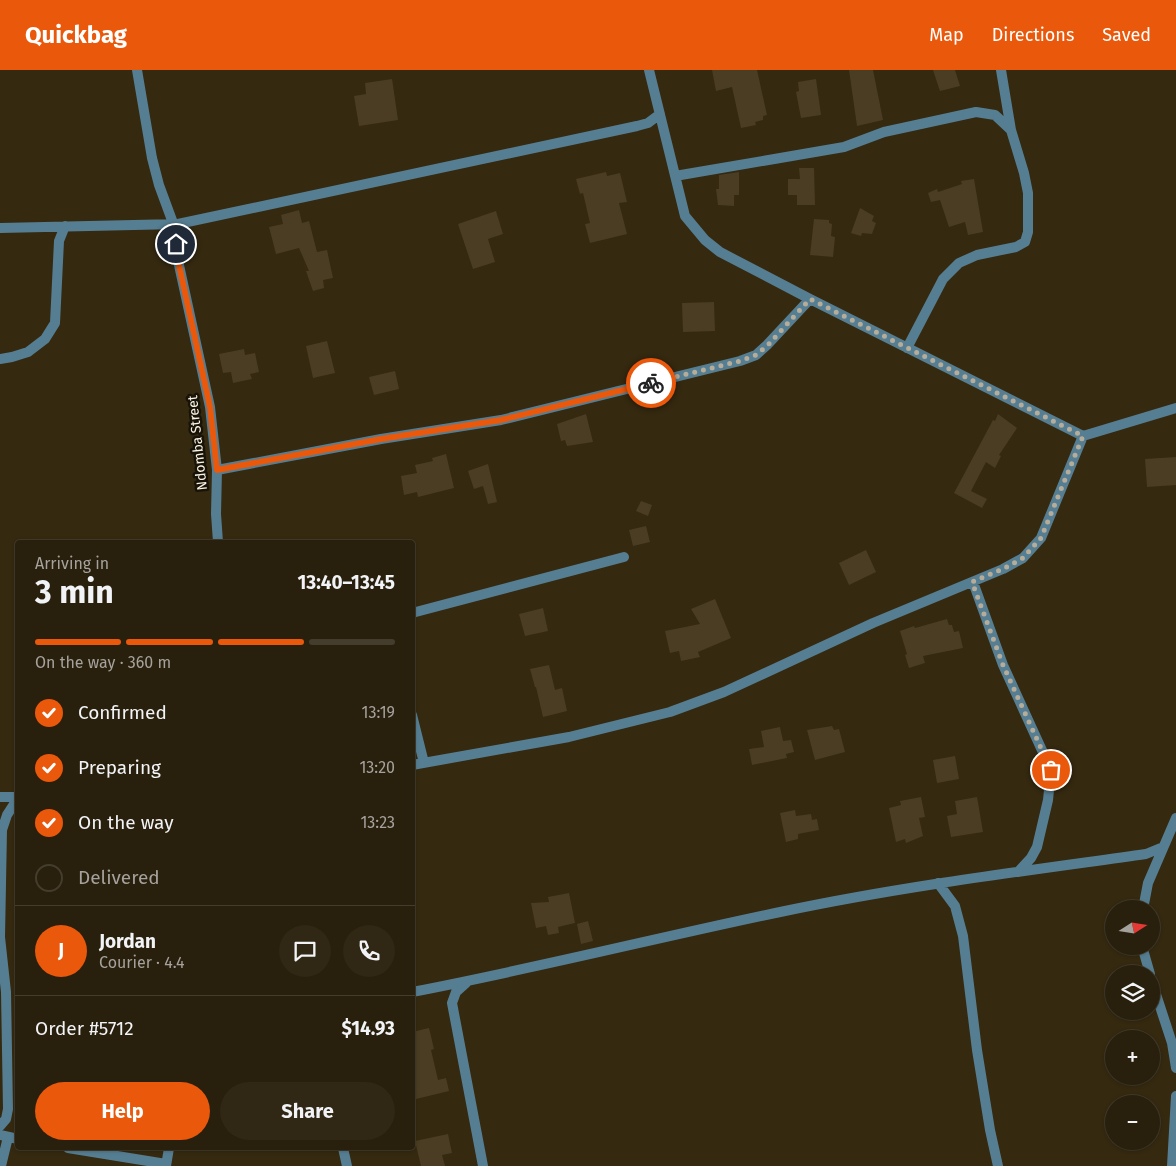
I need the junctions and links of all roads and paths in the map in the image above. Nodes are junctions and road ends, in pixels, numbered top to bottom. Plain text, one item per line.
1 (137, 70) edge
2 (649, 70) edge
3 (1001, 70) edge
4 (660, 114) junction
5 (1011, 130) junction
6 (675, 176) junction
7 (175, 224) junction
8 (65, 226) junction
9 (0, 228) edge
10 (810, 299) junction
11 (908, 348) junction
12 (0, 359) edge
13 (1176, 408) edge
14 (1083, 436) junction
15 (217, 470) junction
16 (218, 540) edge
17 (624, 557) dead end
18 (972, 582) junction
19 (415, 612) edge
20 (415, 727) edge
21 (424, 763) junction
22 (415, 764) edge
23 (0, 797) edge
24 (15, 798) edge
25 (15, 803) edge
26 (1176, 818) edge
27 (1163, 847) junction
28 (1018, 872) junction
29 (938, 883) junction
30 (1145, 900) edge
31 (0, 937) edge
32 (468, 981) junction
33 (436, 988) junction
34 (415, 992) edge
35 (452, 1003) junction
36 (1160, 1006) edge
37 (1176, 1068) edge
38 (1176, 1096) edge
39 (0, 1126) edge
40 (9, 1137) edge
41 (80, 1150) edge
42 (169, 1150) edge
43 (343, 1150) edge
44 (166, 1165) edge
45 (1, 1166) edge
46 (347, 1166) edge
47 (483, 1166) edge
48 (998, 1166) edge
49 (1172, 1166) edge

1 - 7 street
2 - 4 street
3 - 5 street
4 - 6 street
4 - 7 street
5 - 6 street
5 - 11 street
6 - 10 street
7 - 8 street
7 - 15 street, Ndomba Street
8 - 9 street
8 - 12 street
10 - 11 street
10 - 15 street
11 - 14 street
13 - 14 street
14 - 18 street
15 - 16 street, Ndomba Street
17 - 19 street
18 - 21 street
18 - 28 street
20 - 21 street
21 - 22 street
23 - 24 street
25 - 31 street
26 - 27 street
27 - 28 street
27 - 30 street
28 - 29 street
29 - 32 street
29 - 48 street
31 - 39 street
32 - 33 street
32 - 35 street
33 - 34 street
33 - 35 street
35 - 47 street
36 - 37 street
38 - 49 street
40 - 45 street
41 - 44 street
42 - 44 street
43 - 46 street

